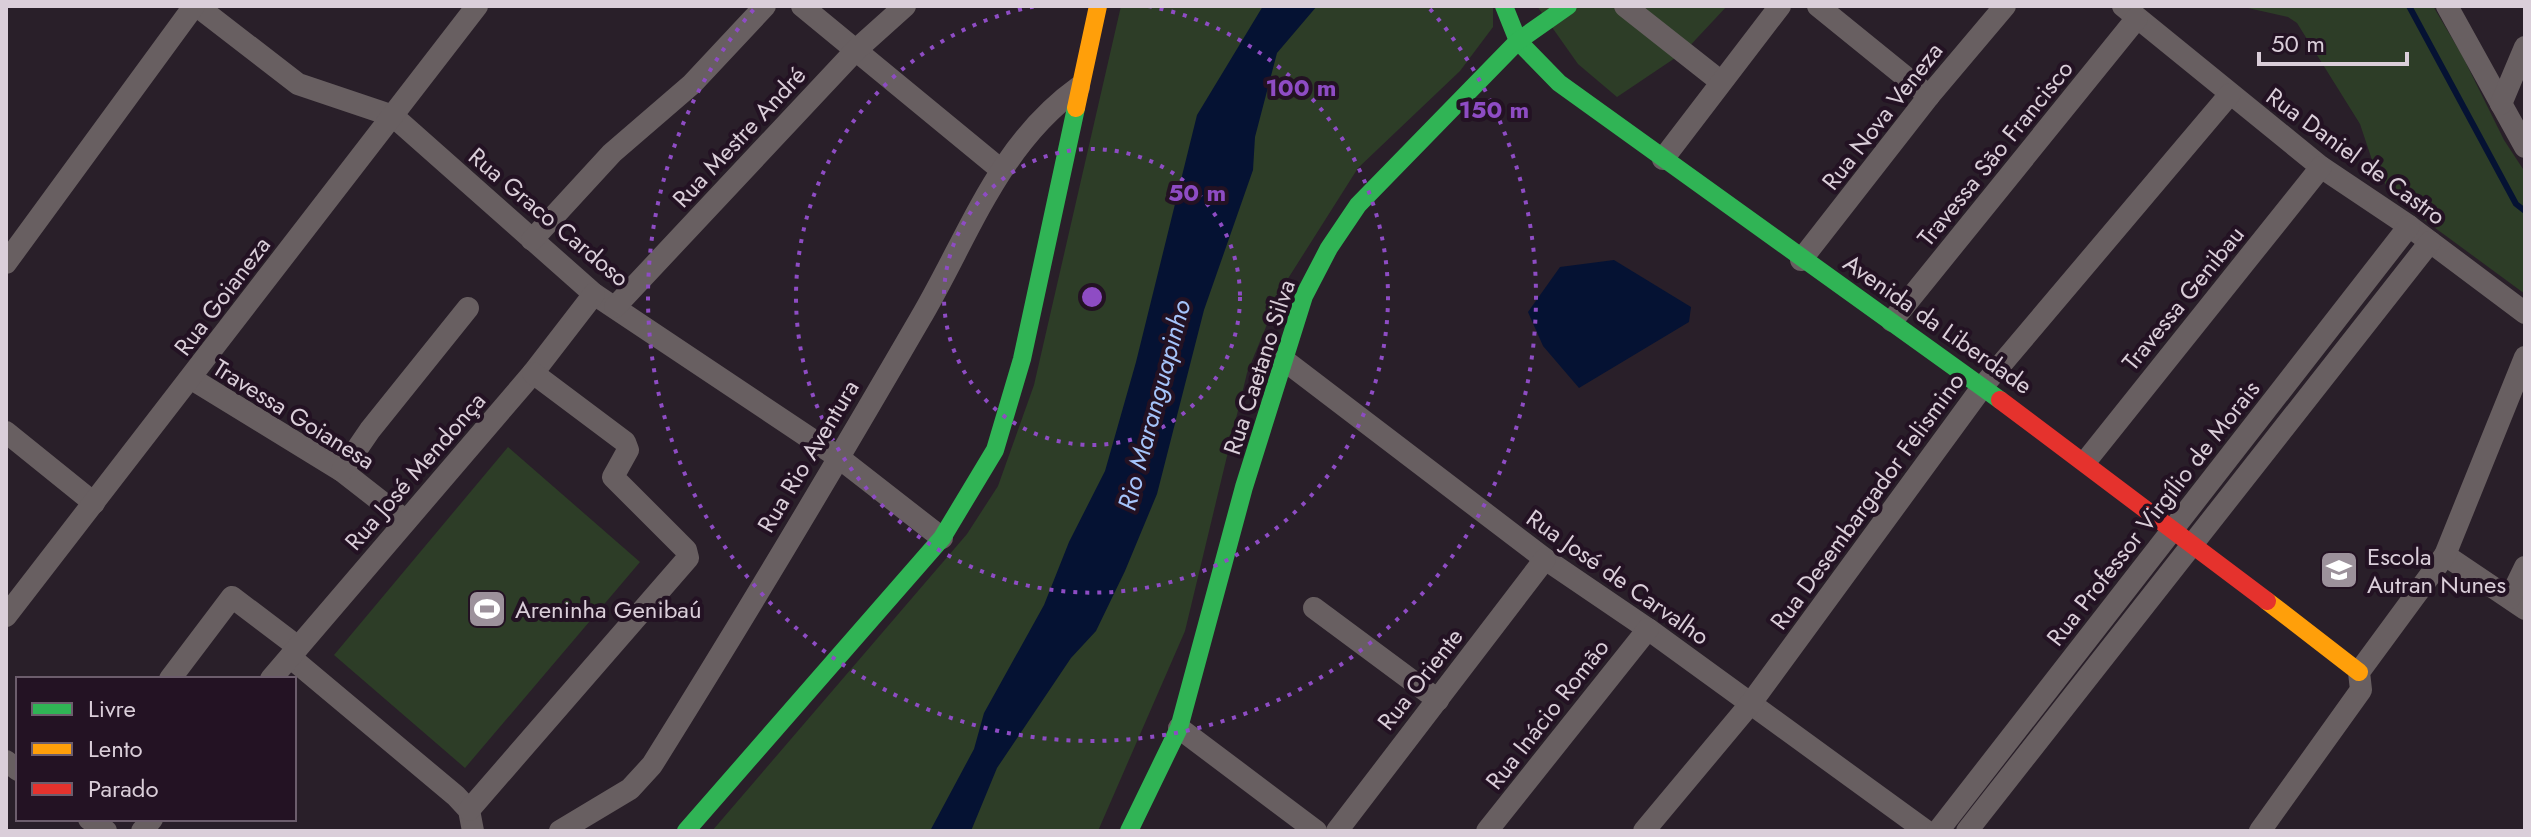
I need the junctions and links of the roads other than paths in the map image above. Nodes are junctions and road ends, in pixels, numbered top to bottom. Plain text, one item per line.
1 (196, 6) edge
2 (477, 6) edge
3 (765, 6) edge
4 (802, 6) edge
5 (905, 6) edge
6 (1504, 6) edge
7 (1568, 6) edge
8 (1625, 6) edge
9 (1780, 6) edge
10 (1818, 6) edge
11 (2005, 6) edge
12 (2447, 6) edge
13 (1093, 8) edge
14 (2130, 12) edge
15 (1518, 41) junction
16 (2525, 47) edge
17 (856, 50) junction
18 (1720, 81) junction
19 (1079, 87) junction
20 (2230, 94) junction
21 (1929, 96) junction
22 (2501, 104) junction
23 (393, 116) junction
24 (2525, 147) edge
25 (1663, 159) junction
26 (2321, 167) junction
27 (1000, 169) junction
28 (2409, 226) junction
29 (532, 240) junction
30 (2430, 242) junction
31 (1801, 260) junction
32 (6, 263) edge
33 (594, 294) junction
34 (615, 307) junction
35 (468, 308) dead end
36 (2525, 313) edge
37 (1892, 321) junction
38 (2525, 357) edge
39 (1284, 360) junction
40 (533, 373) junction
41 (192, 379) junction
42 (1983, 386) junction
43 (6, 432) edge
44 (838, 457) junction
45 (2086, 461) junction
46 (342, 471) junction
47 (94, 503) junction
48 (406, 521) junction
49 (2175, 527) junction
50 (942, 538) junction
51 (2193, 545) junction
52 (2445, 555) junction
53 (1545, 559) junction
54 (2525, 567) edge
55 (2518, 604) edge
56 (1314, 608) dead end
57 (6, 616) edge
58 (1648, 629) junction
59 (294, 652) junction
60 (2068, 665) junction
61 (2359, 672) junction
62 (172, 677) edge
63 (273, 677) edge
64 (2086, 680) junction
65 (1438, 700) junction
66 (1751, 703) junction
67 (1179, 728) junction
68 (471, 820) edge
69 (560, 831) edge
70 (686, 831) edge
71 (1129, 831) edge
72 (1316, 831) edge
73 (1337, 831) edge
74 (1487, 831) edge
75 (1644, 831) edge
76 (1926, 831) edge
77 (1938, 831) edge
78 (1967, 831) edge
79 (2260, 831) edge

1 - 23 street, Rua Graco Cardoso
1 - 32 street
2 - 23 street, Rua Goianeza
3 - 29 street
4 - 17 street
5 - 17 street, Rua Mestre André
6 - 15 street, Avenida da Liberdade
7 - 15 street, Rua Caetano Silva
8 - 18 street
9 - 18 street
10 - 21 street
11 - 21 street, Rua Nova Veneza
12 - 22 street
13 - 19 street
14 - 20 street, Rua Daniel de Castro
14 - 37 street, Travessa São Francisco
15 - 25 street, Avenida da Liberdade
15 - 39 street, Rua Caetano Silva
16 - 22 street
17 - 27 street
17 - 34 street, Rua Mestre André
18 - 25 street
19 - 27 street, Rua Rio Aventura
19 - 50 street
20 - 26 street, Rua Daniel de Castro
20 - 42 street, Rua Desembargador Felismino
21 - 31 street, Rua Nova Veneza
22 - 24 street
23 - 29 street, Rua Graco Cardoso
23 - 41 street, Rua Goianeza
25 - 31 street, Avenida da Liberdade
26 - 28 street, Rua Daniel de Castro
26 - 45 street, Travessa Genibau
27 - 44 street, Rua Rio Aventura
28 - 30 street, Rua Daniel de Castro
28 - 49 street, Rua Professor Virgílio de Morais
29 - 33 street, Rua Graco Cardoso
30 - 36 street, Rua Daniel de Castro
30 - 51 street, Rua Professor Virgílio de Morais
31 - 37 street, Avenida da Liberdade
33 - 34 street, Rua Graco Cardoso
33 - 40 street, Rua José Mendonça
34 - 44 street, Rua Graco Cardoso
35 - 46 street
37 - 42 street, Avenida da Liberdade
38 - 52 street
39 - 53 street, Rua José de Carvalho
39 - 67 street, Rua Caetano Silva
40 - 48 street, Rua José Mendonça
40 - 68 street
41 - 46 street, Travessa Goianesa
41 - 47 street, Rua Goianeza
42 - 45 street, Avenida da Liberdade
42 - 66 street, Rua Desembargador Felismino
43 - 47 street
44 - 50 street, Rua Graco Cardoso
44 - 69 street, Rua Rio Aventura
45 - 49 street, Avenida da Liberdade
46 - 48 street, Travessa Goianesa
47 - 57 street, Rua Goianeza
48 - 59 street, Rua José Mendonça
49 - 51 street, Avenida da Liberdade
49 - 60 street, Rua Professor Virgílio de Morais
50 - 70 street
51 - 61 street, Avenida da Liberdade
51 - 64 street, Rua Professor Virgílio de Morais
52 - 55 street
52 - 61 street
53 - 58 street, Rua José de Carvalho
53 - 65 street, Rua Oriente
54 - 55 street
56 - 65 street
58 - 66 street, Rua José de Carvalho
58 - 74 street, Rua Inácio Romão
59 - 62 street
59 - 63 street, Rua José Mendonça
59 - 68 street
60 - 64 street
60 - 77 street, Rua Professor Virgílio de Morais
61 - 79 street
64 - 78 street, Rua Professor Virgílio de Morais
65 - 73 street, Rua Oriente
66 - 75 street, Rua Desembargador Felismino
66 - 76 street, Rua José de Carvalho
67 - 71 street, Rua Caetano Silva
67 - 72 street

